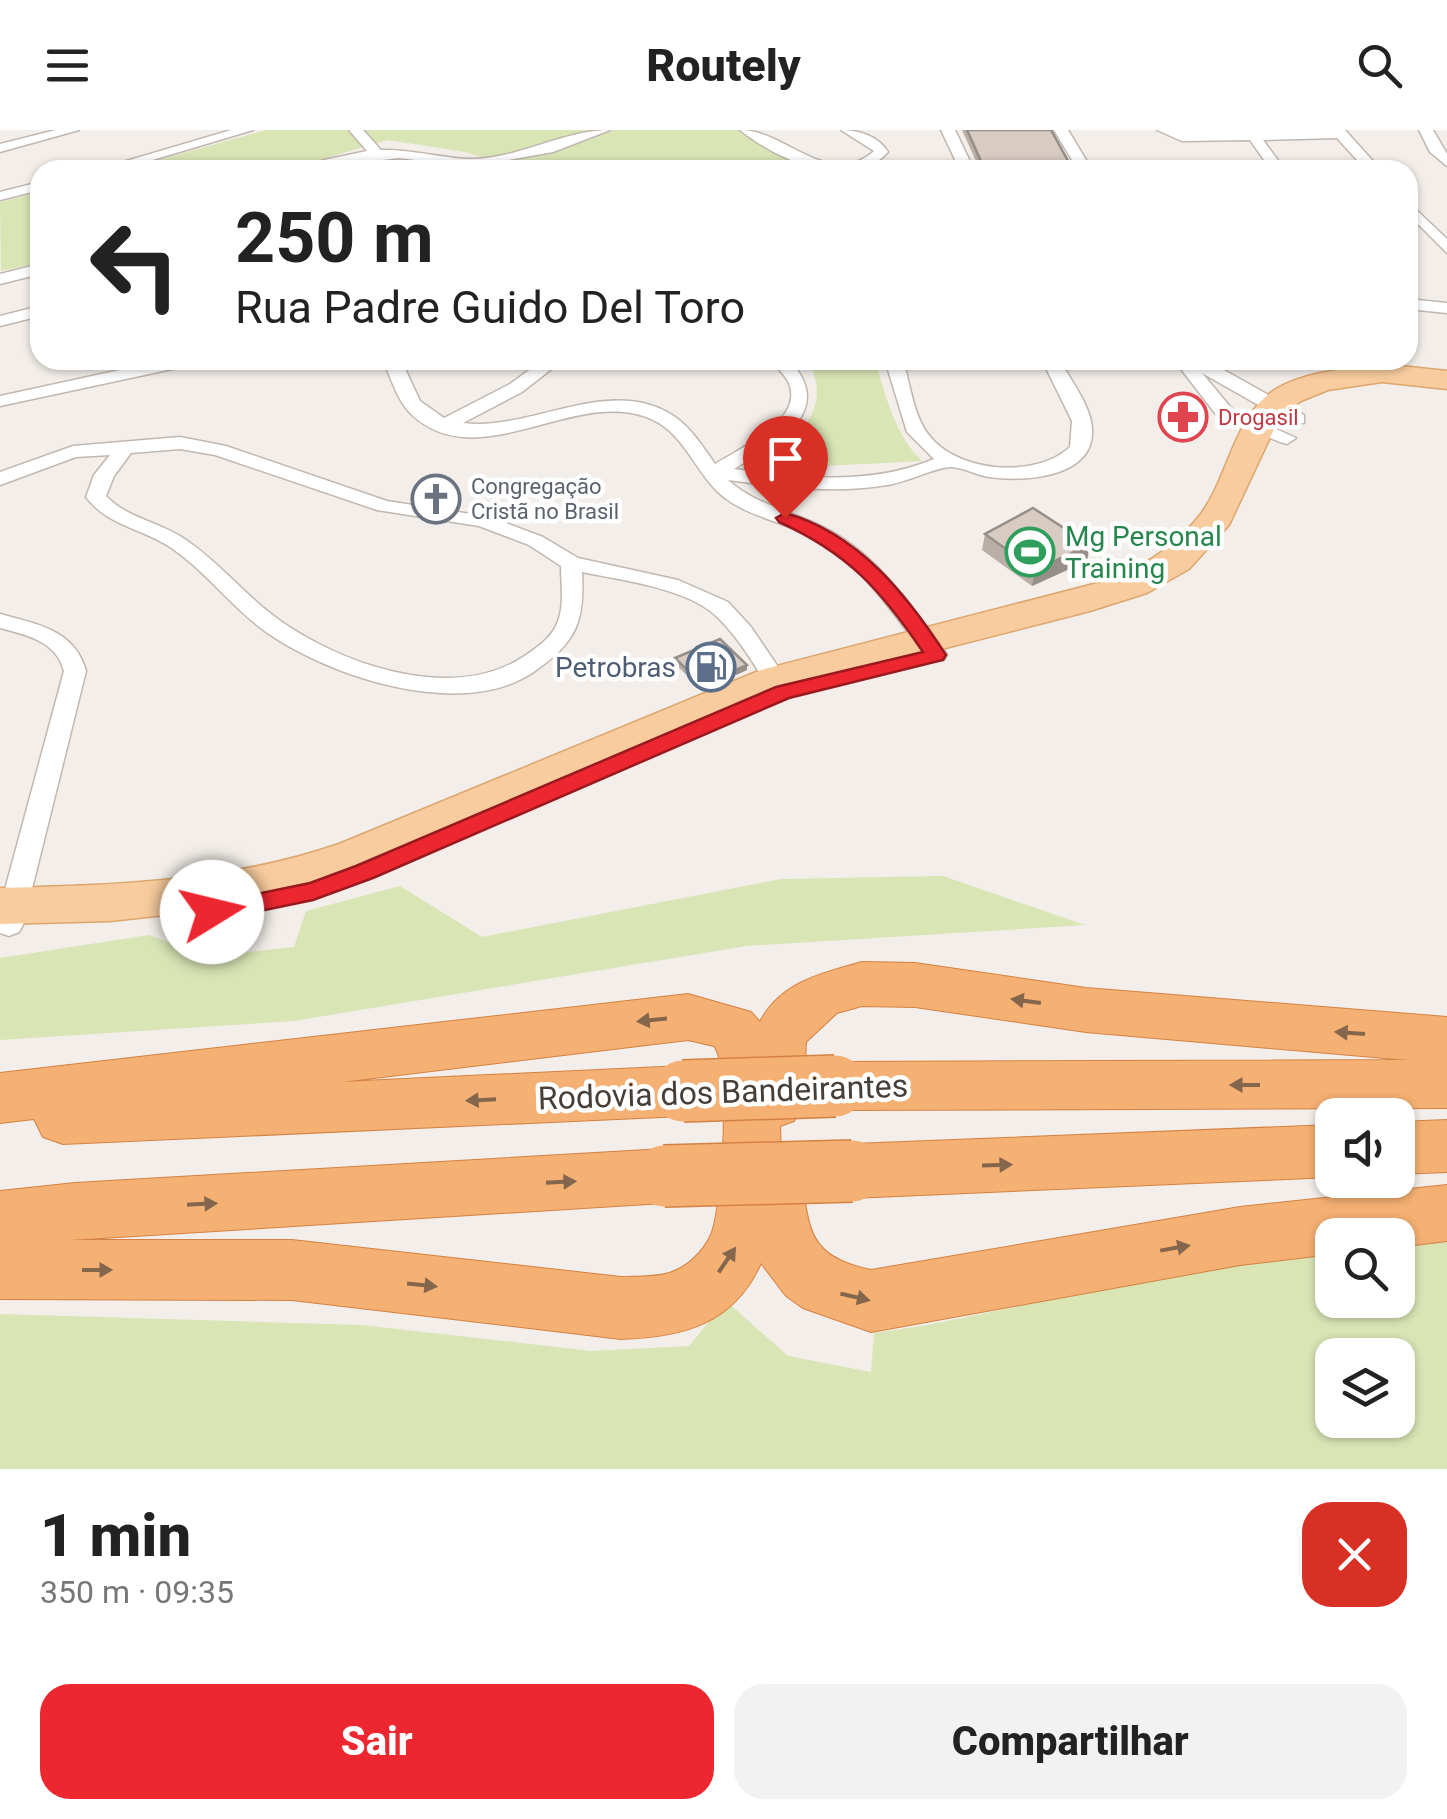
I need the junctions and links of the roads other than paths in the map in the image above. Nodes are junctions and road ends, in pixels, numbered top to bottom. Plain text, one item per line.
1 (72, 130) edge
2 (246, 130) edge
3 (356, 130) edge
4 (603, 130) edge
5 (746, 130) edge
6 (848, 130) edge
7 (948, 130) edge
8 (1061, 130) edge
9 (1164, 130) edge
10 (1427, 130) edge
11 (1339, 132) edge
12 (1254, 136) junction
13 (1447, 136) edge
14 (0, 148) edge
15 (375, 152) junction
16 (139, 160) edge
17 (344, 160) edge
18 (454, 160) edge
19 (486, 160) edge
20 (808, 160) edge
21 (870, 160) edge
22 (962, 160) edge
23 (1079, 160) edge
24 (1271, 160) edge
25 (1365, 160) edge
26 (1447, 162) edge
27 (30, 188) edge
28 (0, 196) edge
29 (1418, 217) edge
30 (1447, 248) edge
31 (30, 270) edge
32 (0, 278) edge
33 (1418, 305) edge
34 (1447, 308) edge
35 (30, 313) edge
36 (0, 321) edge
37 (144, 370) edge
38 (397, 370) edge
39 (540, 370) edge
40 (788, 370) edge
41 (897, 370) edge
42 (1055, 370) edge
43 (1194, 370) edge
44 (1204, 370) edge
45 (1447, 380) edge
46 (0, 401) edge
47 (443, 426) junction
48 (1265, 427) junction
49 (126, 446) junction
50 (946, 460) junction
51 (714, 472) junction
52 (0, 479) edge
53 (572, 563) junction
54 (0, 620) edge
55 (930, 647) junction
56 (779, 686) junction
57 (6, 916) edge
58 (1447, 1040) edge
59 (1447, 1084) edge
60 (0, 1098) edge
61 (0, 1121) edge
62 (1447, 1146) edge
63 (1415, 1147) edge
64 (1315, 1151) edge
65 (1447, 1213) edge
66 (0, 1219) edge
67 (0, 1269) edge

1 - 14 street
2 - 16 street
3 - 15 street
4 - 19 street
5 - 20 street
6 - 21 street
7 - 22 street
8 - 23 street
9 - 12 street
10 - 13 street
10 - 26 street
11 - 12 street
11 - 25 street
12 - 24 street
15 - 17 street
15 - 18 street
27 - 28 street
29 - 30 street
31 - 32 street
33 - 34 street
35 - 36 street
37 - 46 street
38 - 47 street
39 - 47 street
40 - 51 street
41 - 50 street
42 - 50 street
43 - 48 street
44 - 48 street
45 - 48 main road
47 - 51 street
48 - 55 main road
49 - 52 street
49 - 53 street
49 - 53 street
50 - 51 street
51 - 55 street
53 - 56 street
54 - 57 street
55 - 56 main road
56 - 57 main road
58 -> 65 highway
59 -> 61 highway, Rodovia dos Bandeirantes, bridge
67 -> 60 highway
62 - 63 highway
66 -> 64 highway, bridge

